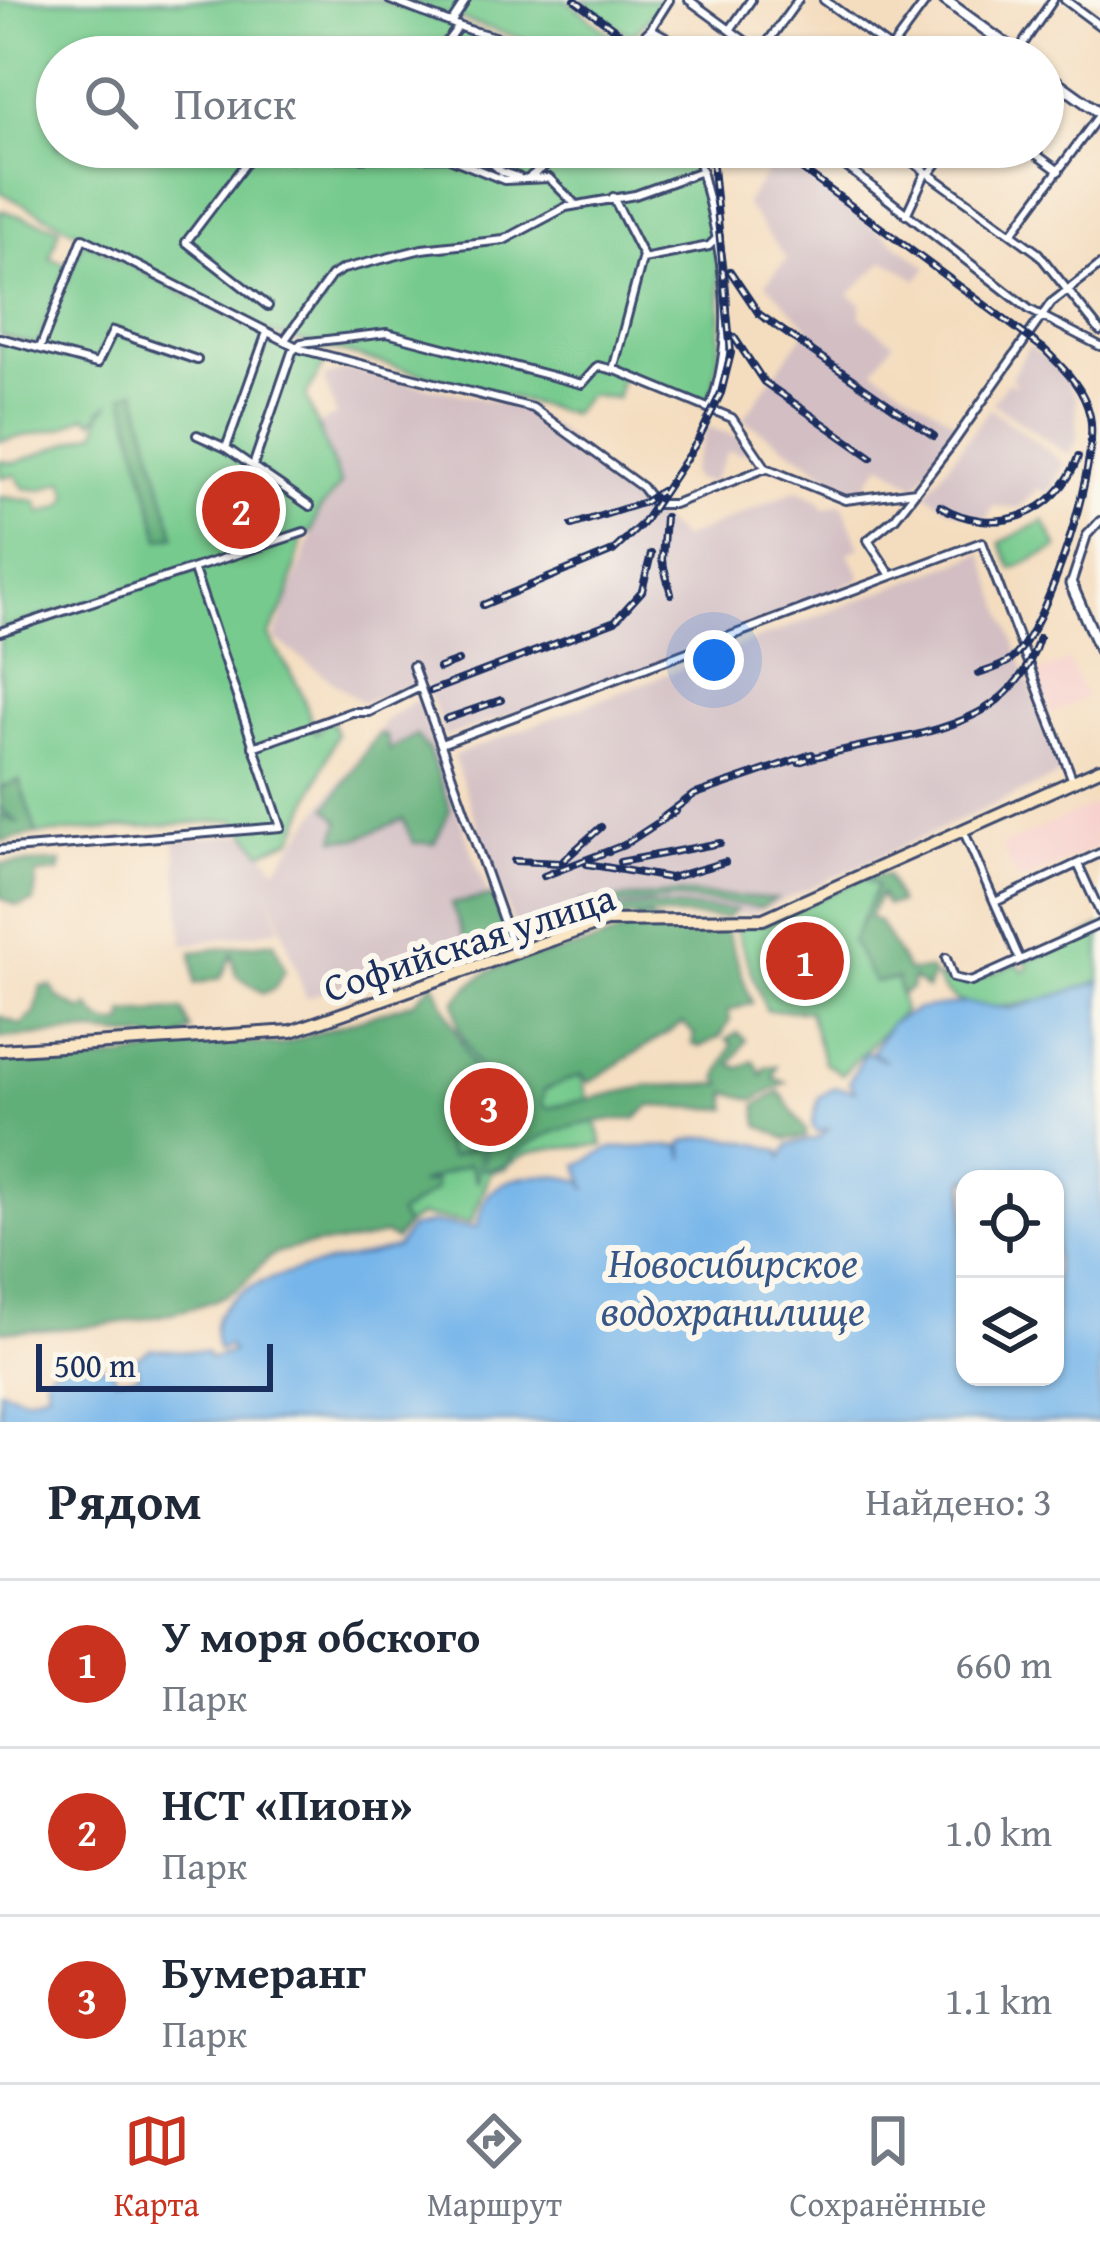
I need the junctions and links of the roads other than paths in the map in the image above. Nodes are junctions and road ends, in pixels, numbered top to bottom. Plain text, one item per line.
1 (390, 0) edge
2 (466, 0) edge
3 (670, 0) edge
4 (688, 0) edge
5 (751, 0) edge
6 (798, 0) edge
7 (824, 0) edge
8 (927, 0) edge
9 (945, 0) edge
10 (1053, 0) edge
11 (1065, 0) edge
12 (455, 24) junction
13 (1100, 26) edge
14 (651, 28) junction
15 (730, 30) junction
16 (448, 36) edge
17 (495, 36) edge
18 (642, 36) edge
19 (665, 36) edge
20 (737, 36) edge
21 (775, 36) edge
22 (867, 36) edge
23 (901, 36) edge
24 (992, 36) edge
25 (1030, 36) edge
26 (1064, 87) edge
27 (1100, 114) edge
28 (1064, 164) edge
29 (245, 168) edge
30 (479, 168) edge
31 (501, 168) edge
32 (546, 168) edge
33 (701, 168) edge
34 (848, 168) edge
35 (921, 168) edge
36 (932, 168) edge
37 (1055, 168) edge
38 (1061, 168) edge
39 (702, 171) junction
40 (1059, 171) junction
41 (928, 173) junction
42 (613, 197) junction
43 (574, 204) junction
44 (906, 215) junction
45 (1012, 233) junction
46 (719, 236) junction
47 (643, 259) junction
48 (1100, 265) edge
49 (1069, 289) junction
50 (268, 306) dead end
51 (1040, 315) junction
52 (1100, 331) edge
53 (266, 335) junction
54 (287, 337) dead end
55 (0, 338) edge
56 (297, 346) junction
57 (1100, 346) edge
58 (40, 348) junction
59 (196, 360) dead end
60 (613, 370) junction
61 (710, 409) junction
62 (197, 435) dead end
63 (226, 448) junction
64 (253, 466) junction
65 (766, 469) junction
66 (916, 491) junction
67 (310, 506) dead end
68 (1100, 521) edge
69 (304, 532) dead end
70 (195, 573) dead end
71 (890, 574) junction
72 (1071, 584) joint
73 (0, 632) edge
74 (1100, 650) edge
75 (412, 666) dead end
76 (420, 687) junction
77 (442, 744) junction
78 (253, 747) junction
79 (1100, 770) edge
80 (1073, 782) junction
81 (964, 832) junction
82 (0, 850) edge
83 (1100, 853) edge
84 (1078, 863) junction
85 (995, 902) junction
86 (1100, 912) edge
87 (1100, 924) edge
88 (515, 952) junction
89 (946, 958) dead end
90 (1020, 960) junction
91 (0, 1050) edge

1 - 12 street
2 - 12 street
3 - 14 street
4 - 15 street
5 - 15 street
6 - 21 street
7 - 22 street
8 - 23 street
9 - 24 street
10 - 25 street
11 - 13 street
12 - 16 street
12 - 17 street
14 - 18 street
14 - 19 street
15 - 20 street
26 - 27 street
27 - 28 street
29 - 50 street
30 - 43 street
31 - 32 street
33 - 39 street
34 - 44 street
35 - 41 street
36 - 41 street
37 - 40 street
38 - 40 street
39 - 42 street
39 - 46 street
40 - 45 street
41 - 44 street
41 - 45 street
42 - 43 street
42 - 47 street
43 - 54 street
44 - 51 street
45 - 49 street
46 - 47 street
46 - 61 street
47 - 60 street
48 - 49 street
49 - 51 street
49 - 52 street
51 - 57 street
51 - 66 street
53 - 56 street
53 - 58 street
53 - 63 street
55 - 58 street
56 - 60 street
56 - 64 street
56 - 65 street
58 - 59 street
60 - 61 street
61 - 65 street
62 - 63 street
63 - 64 street
64 - 67 street
65 - 66 street
66 - 71 street
68 - 72 street
69 - 73 street
70 - 78 street
71 - 77 street
71 - 80 street
72 - 74 street
75 - 76 street
76 - 77 street
76 - 78 street
77 - 88 street
78 - 82 street
79 - 80 main road, Софийская улица
80 - 81 main road, Софийская улица
81 - 85 street
81 - 88 main road, Софийская улица
83 - 84 street
84 - 85 street
84 - 86 street
85 - 90 street
87 - 90 street
88 - 91 main road, Софийская улица
89 - 90 street

